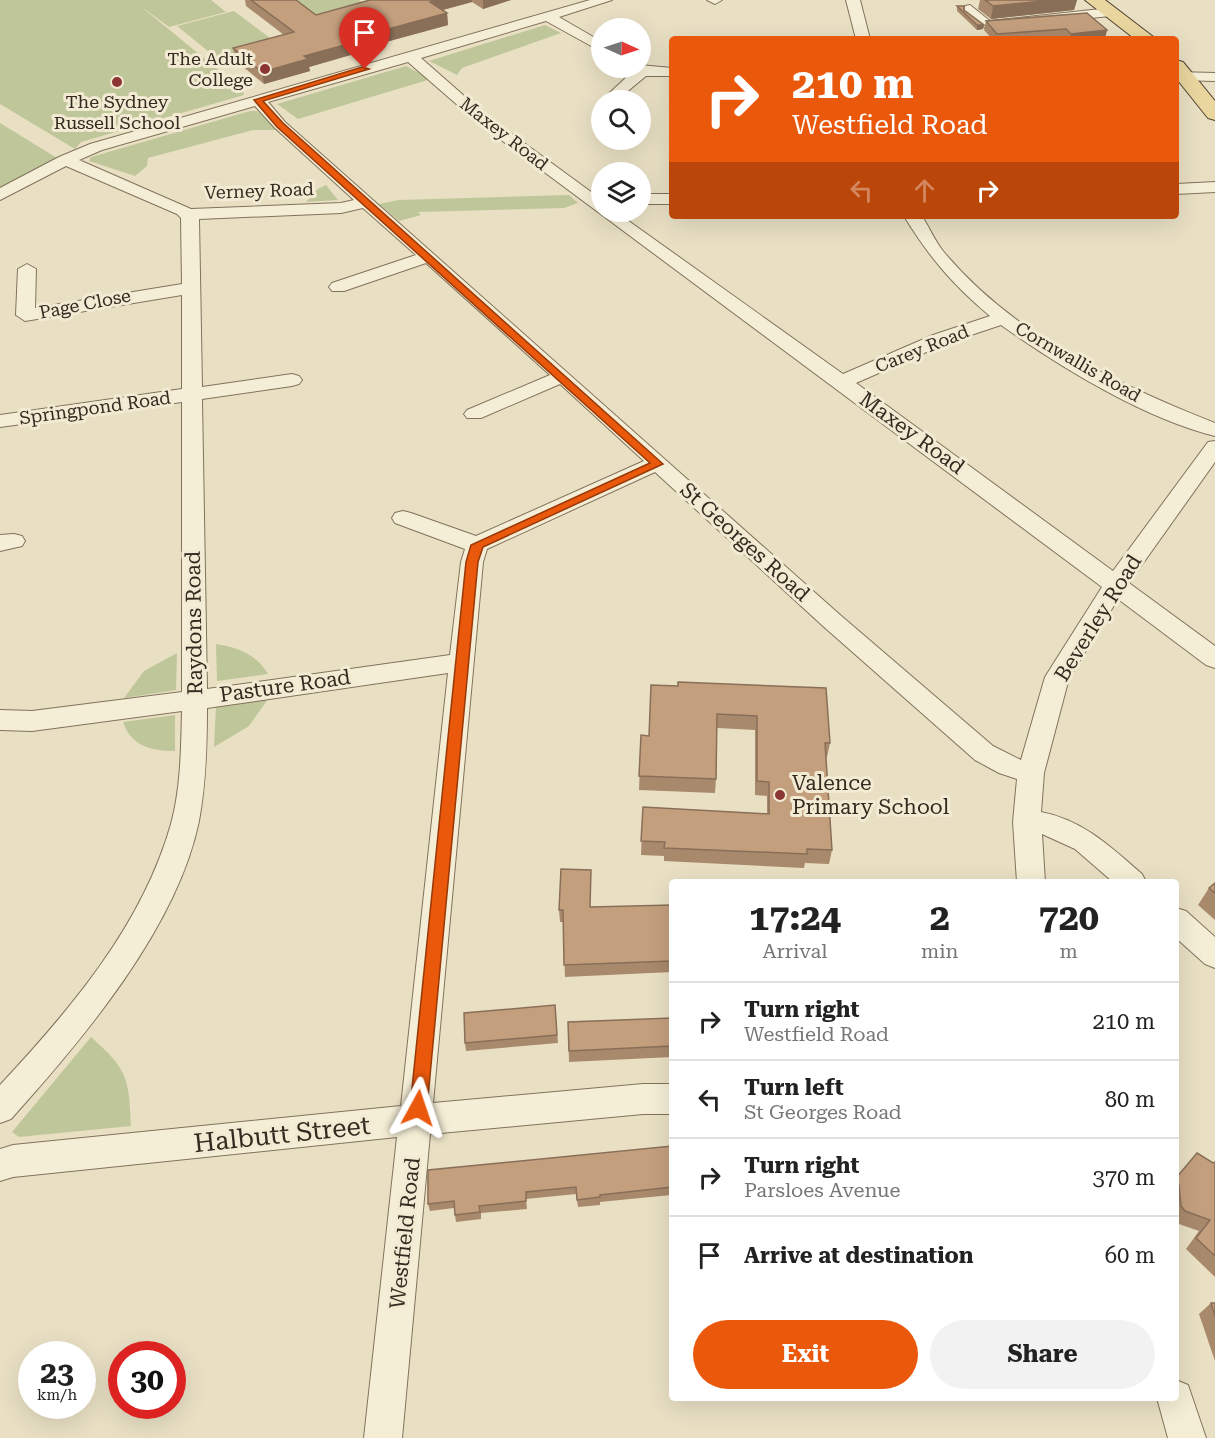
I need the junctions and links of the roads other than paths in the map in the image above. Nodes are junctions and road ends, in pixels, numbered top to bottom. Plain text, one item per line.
1 (605, 0) edge
2 (853, 0) edge
3 (1094, 0) edge
4 (970, 9) dead end
5 (1110, 12) junction
6 (547, 16) junction
7 (862, 36) edge
8 (1143, 36) edge
9 (591, 42) edge
10 (411, 56) junction
11 (651, 70) edge
12 (669, 72) edge
13 (1179, 73) edge
14 (1215, 77) edge
15 (630, 78) edge
16 (619, 90) edge
17 (258, 100) junction
18 (1215, 114) edge
19 (65, 160) junction
20 (1215, 187) edge
21 (1179, 189) edge
22 (0, 195) edge
23 (591, 199) edge
24 (651, 199) edge
25 (669, 199) edge
26 (366, 202) junction
27 (188, 214) junction
28 (915, 219) edge
29 (623, 222) edge
30 (427, 257) junction
31 (27, 269) dead end
32 (338, 287) dead end
33 (190, 289) junction
34 (1004, 318) junction
35 (563, 376) junction
36 (292, 380) dead end
37 (842, 382) junction
38 (191, 394) junction
39 (474, 414) dead end
40 (0, 421) edge
41 (1215, 430) edge
42 (1215, 447) edge
43 (657, 464) junction
44 (403, 518) dead end
45 (477, 545) junction
46 (1115, 585) junction
47 (1215, 659) edge
48 (463, 662) junction
49 (195, 699) junction
50 (0, 720) edge
51 (1031, 773) junction
52 (1027, 822) junction
53 (1031, 879) edge
54 (1128, 879) edge
55 (1179, 923) edge
56 (1215, 955) edge
57 (669, 1099) edge
58 (0, 1108) edge
59 (416, 1122) junction
60 (0, 1165) edge
61 (1176, 1401) edge
62 (382, 1438) edge
63 (1187, 1438) edge

1 - 6 street
2 - 7 street
3 - 5 main road
4 - 5 street
5 - 8 main road
6 - 9 street
6 - 10 street
10 - 17 street
10 - 23 street, Maxey Road
11 - 12 street
13 - 14 street
13 - 18 main road
15 - 16 street
17 - 19 street
17 - 26 street, St Georges Road
19 - 22 street
19 - 27 street
20 - 21 street
24 - 25 street
26 - 27 street, Verney Road
26 - 30 street, St Georges Road
27 - 33 street, Raydons Road
28 - 34 street, Cornwallis Road
29 - 37 street, Maxey Road
30 - 32 street
30 - 35 street, St Georges Road
31 - 33 street, Page Close
33 - 38 street, Raydons Road
34 - 37 street, Carey Road
34 - 41 street, Cornwallis Road
35 - 39 street
35 - 43 street, St Georges Road
36 - 38 street, Springpond Road
37 - 46 street, Maxey Road
38 - 40 street, Springpond Road
38 - 49 street, Raydons Road
42 - 46 street, Beverley Road
43 - 45 street
43 - 51 street, St Georges Road
44 - 45 street
45 - 48 street, Westfield Road
46 - 47 street, Maxey Road
46 - 51 street, Beverley Road
48 - 49 street, Pasture Road
48 - 59 street, Westfield Road
49 - 50 street, Pasture Road
49 - 58 street, Raydons Road
51 - 52 street, Beverley Road
52 - 53 street, Beverley Road
52 - 54 street
55 - 56 street
57 - 59 street, Halbutt Street
59 - 60 street, Halbutt Street
59 - 62 street, Westfield Road
61 - 63 street

